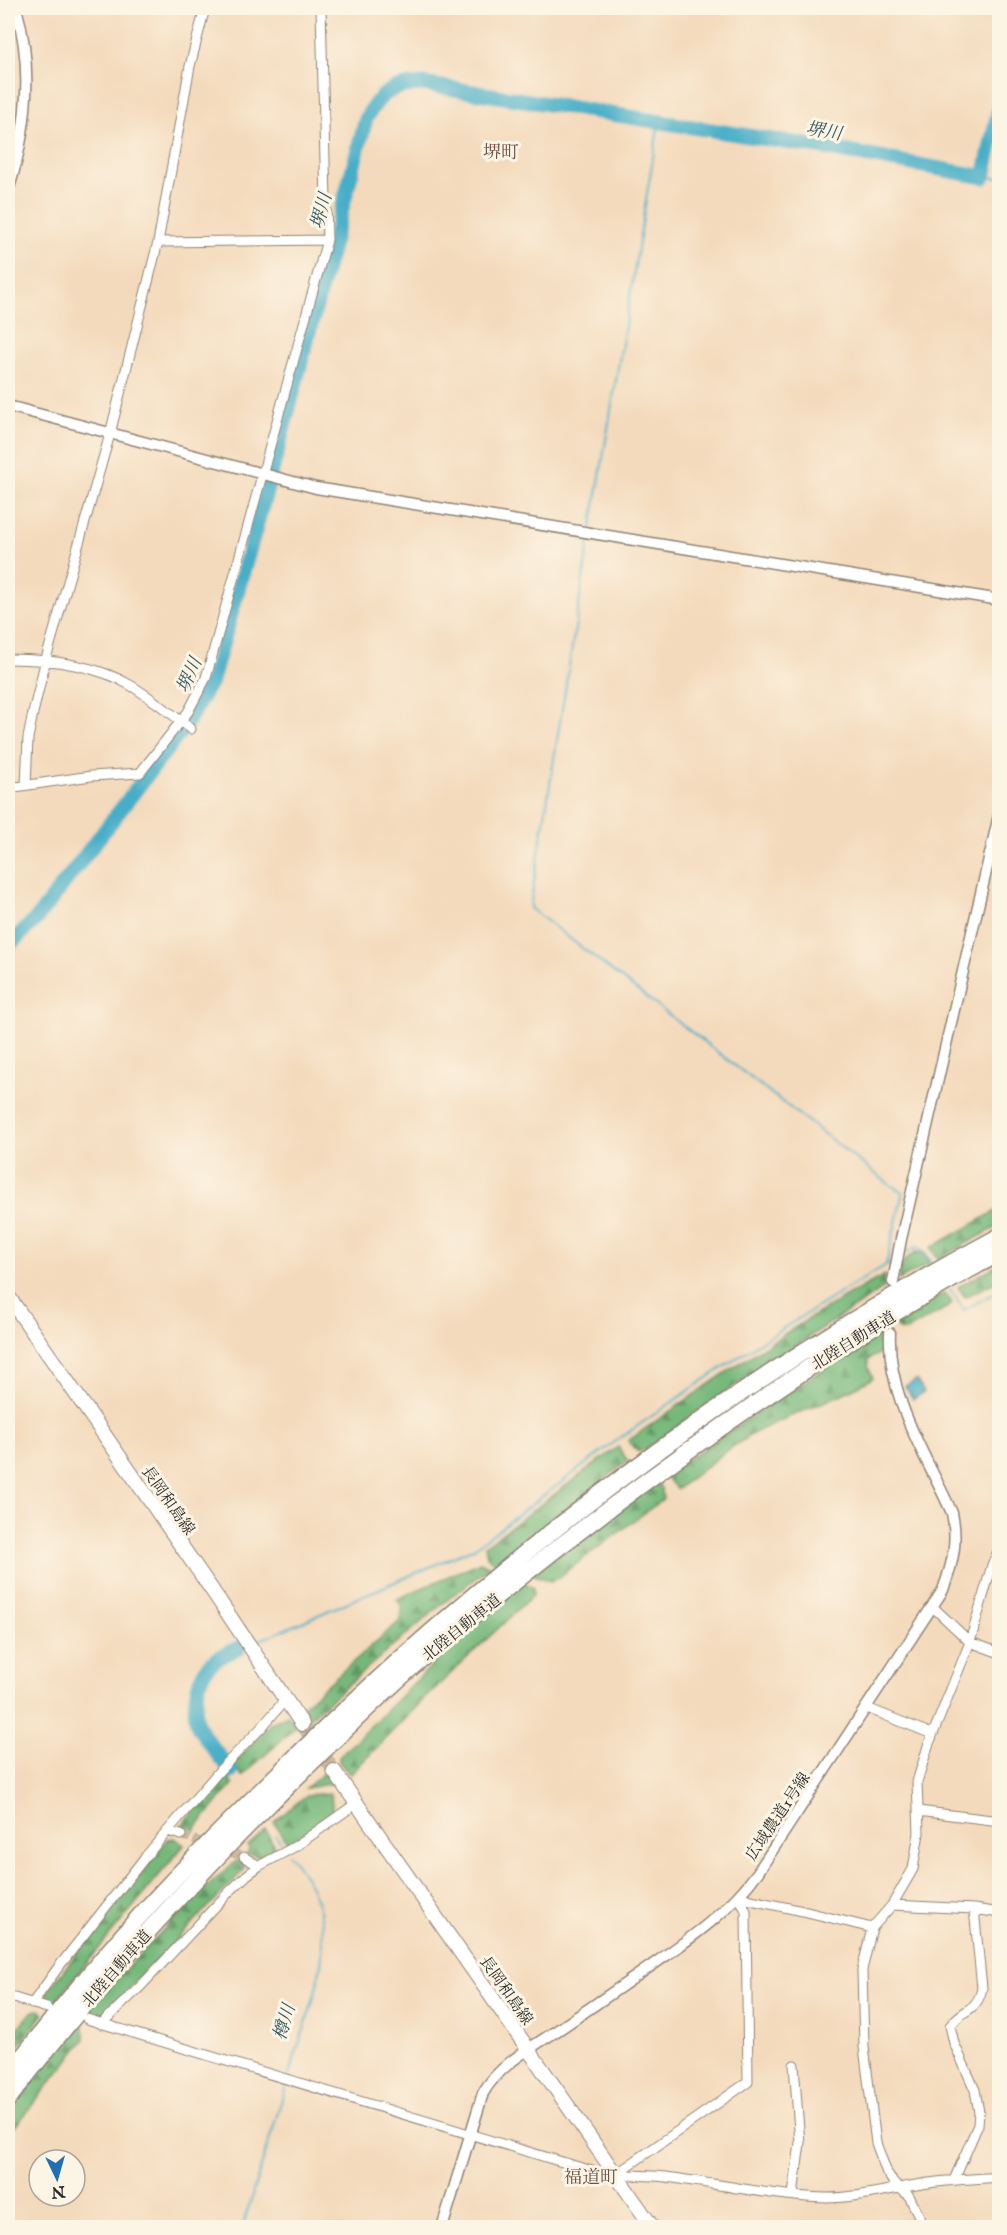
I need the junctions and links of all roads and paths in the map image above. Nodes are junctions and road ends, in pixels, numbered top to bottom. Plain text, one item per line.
1 (16, 8) edge
2 (205, 8) edge
3 (321, 8) edge
4 (8, 191) edge
5 (327, 240) junction
6 (158, 242) junction
7 (8, 406) edge
8 (110, 434) junction
9 (262, 474) junction
10 (999, 600) edge
11 (8, 659) edge
12 (46, 659) junction
13 (180, 720) junction
14 (191, 729) dead end
15 (26, 785) junction
16 (8, 788) edge
17 (999, 811) edge
18 (999, 1236) edge
19 (999, 1253) edge
20 (893, 1282) dead end
21 (8, 1296) edge
22 (890, 1333) dead end
23 (999, 1550) edge
24 (933, 1607) junction
25 (970, 1642) junction
26 (999, 1653) edge
27 (285, 1700) junction
28 (867, 1707) junction
29 (302, 1724) tunnel mouth
30 (932, 1734) junction
31 (334, 1771) tunnel mouth
32 (357, 1803) junction
33 (918, 1811) junction
34 (999, 1821) edge
35 (167, 1831) junction
36 (181, 1835) tunnel mouth
37 (244, 1857) tunnel mouth
38 (259, 1866) junction
39 (739, 1896) junction
40 (892, 1905) junction
41 (974, 1909) junction
42 (999, 1913) edge
43 (872, 1929) junction
44 (8, 1996) edge
45 (32, 2004) junction
46 (47, 2008) dead end
47 (87, 2019) dead end
48 (101, 2024) junction
49 (529, 2049) junction
50 (794, 2065) dead end
51 (8, 2075) edge
52 (8, 2099) edge
53 (470, 2135) junction
54 (616, 2175) junction
55 (999, 2177) edge
56 (954, 2180) junction
57 (901, 2188) junction
58 (793, 2195) junction
59 (442, 2228) edge
60 (653, 2228) edge
61 (921, 2228) edge

1 - 4 street
2 - 6 street
3 - 5 street
5 - 6 street
5 - 9 street
6 - 8 street
7 - 8 street
8 - 9 street
8 - 12 street
9 - 10 street
9 - 13 street
11 - 12 street
12 - 13 street
12 - 15 street
13 - 14 street
13 - 15 street
15 - 16 street
17 - 20 street
18 - 51 highway, 北陸自動車道
19 - 52 highway, 北陸自動車道
21 - 27 main road, 長岡和島線
22 - 24 street, 広域農道1号線
23 - 25 street
24 - 25 street
24 - 28 street, 広域農道1号線
25 - 26 street
25 - 30 street
27 - 29 main road, 長岡和島線
27 - 35 street
28 - 30 street
28 - 39 street, 広域農道1号線
30 - 33 street
31 - 32 main road, 長岡和島線
32 - 38 street
32 - 49 main road, 長岡和島線
33 - 34 street
33 - 40 street
35 - 36 street
35 - 45 street
37 - 38 street
38 - 48 street
39 - 43 street
39 - 49 street, 広域農道1号線
39 - 54 street
40 - 41 street
40 - 43 street
41 - 42 street
41 - 56 street
43 - 57 street
44 - 45 street
45 - 46 street
47 - 48 street
48 - 53 street
49 - 53 street, 広域農道1号線
49 - 54 main road, 長岡和島線
50 - 58 street
53 - 54 street
53 - 59 street, 広域農道1号線
54 - 58 street
54 - 60 main road, 長岡和島線
55 - 56 street
56 - 57 street
57 - 58 street
57 - 61 street

